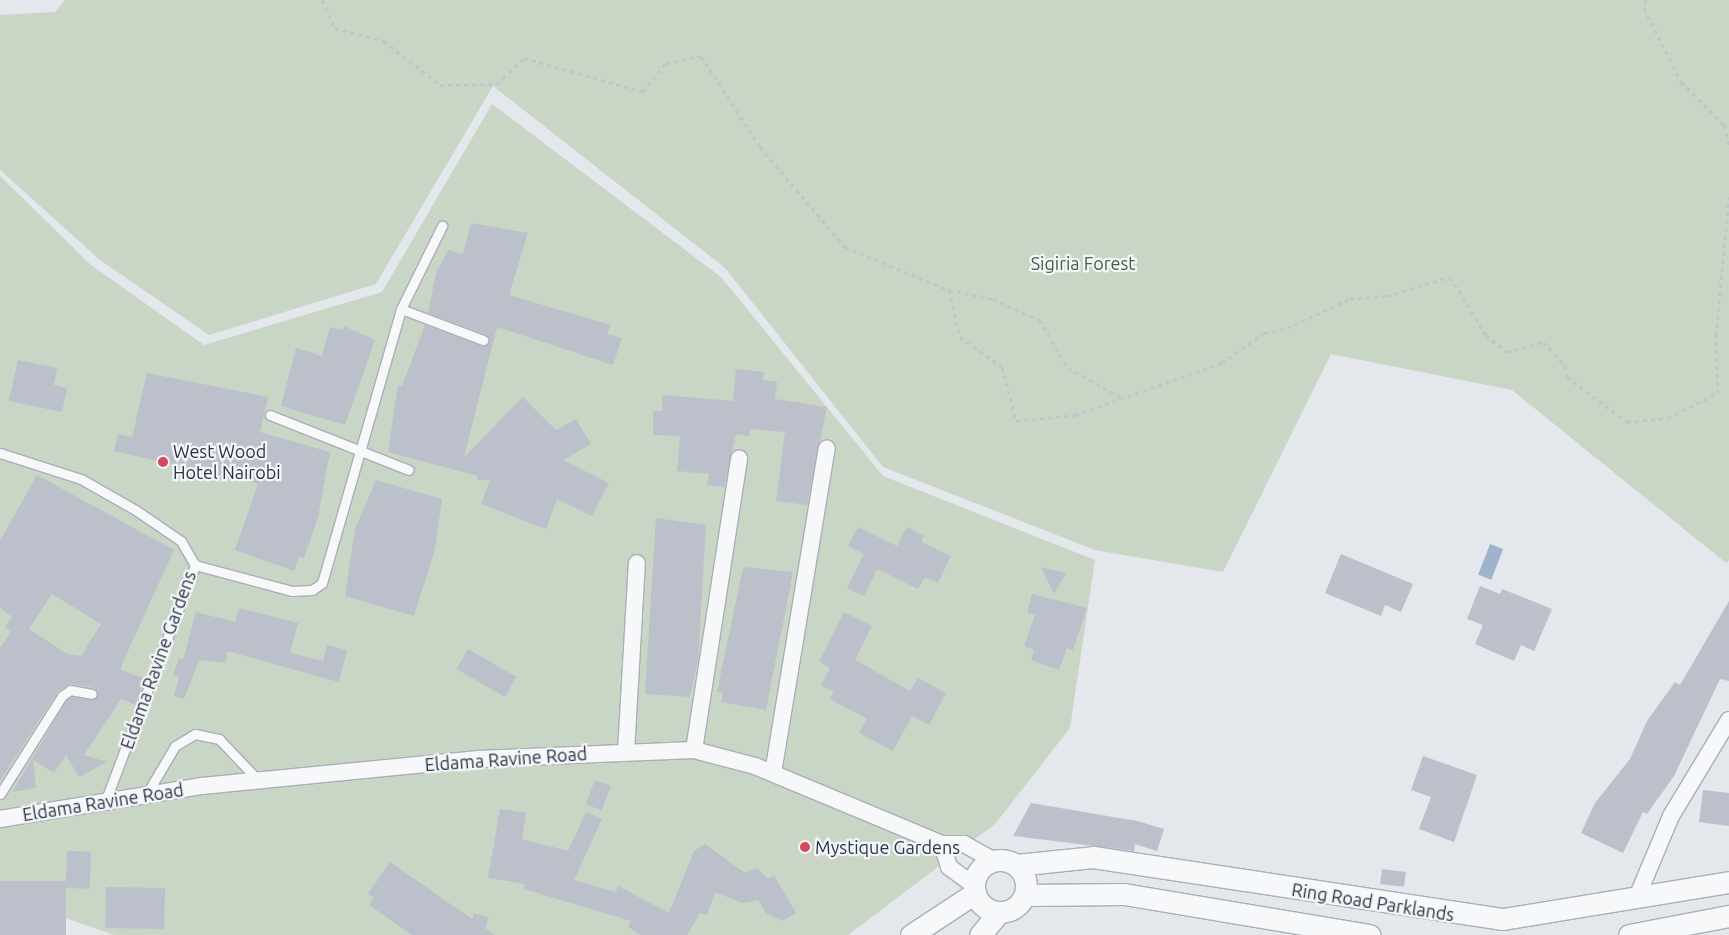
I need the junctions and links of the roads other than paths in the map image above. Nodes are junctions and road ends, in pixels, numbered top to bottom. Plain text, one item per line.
1 (442, 226) dead end
2 (402, 309) junction
3 (483, 340) dead end
4 (270, 415) dead end
5 (827, 448) dead end
6 (362, 452) junction
7 (0, 453) edge
8 (739, 458) dead end
9 (409, 470) dead end
10 (637, 563) dead end
11 (194, 565) junction
12 (92, 694) dead end
13 (1729, 720) edge
14 (694, 750) junction
15 (626, 752) junction
16 (773, 773) junction
17 (258, 780) junction
18 (0, 794) edge
19 (146, 795) junction
20 (105, 802) junction
21 (0, 819) edge
22 (942, 844) junction
23 (993, 860) junction
24 (1016, 865) junction
25 (1729, 882) edge
26 (974, 889) junction
27 (1025, 894) junction
28 (1340, 898) junction
29 (1637, 898) junction
30 (999, 912) junction
31 (1729, 916) edge
32 (1335, 929) junction
33 (911, 935) edge
34 (980, 935) edge
35 (1368, 935) edge
36 (1629, 935) edge

1 - 2 lane
2 - 3 lane
2 - 6 lane
4 - 6 lane
5 - 16 street
6 - 9 lane
6 - 11 lane
7 - 11 lane, Eldama Ravine Gardens
8 - 14 street
10 - 15 street
11 - 20 lane, Eldama Ravine Gardens
12 - 18 lane
13 - 29 street
14 - 15 street, Eldama Ravine Road
14 - 16 street, Eldama Ravine Road
15 - 17 street, Eldama Ravine Road
16 - 22 street, Eldama Ravine Road
17 - 19 street, Eldama Ravine Road
17 - 19 lane
19 - 20 street, Eldama Ravine Road
20 - 21 street, Eldama Ravine Road
22 - 23 street, Eldama Ravine Road
22 - 26 street
23 - 24 street
23 - 26 street
24 - 27 street
24 - 28 street, Ring Road Parklands
25 - 29 street, Ring Road Parklands
26 - 30 street
26 - 33 street
27 - 30 street
27 - 32 street, Ring Road Parklands
28 - 29 street, Ring Road Parklands
28 - 32 street
30 - 34 street
31 - 36 street
32 - 35 street, Ring Road Parklands

